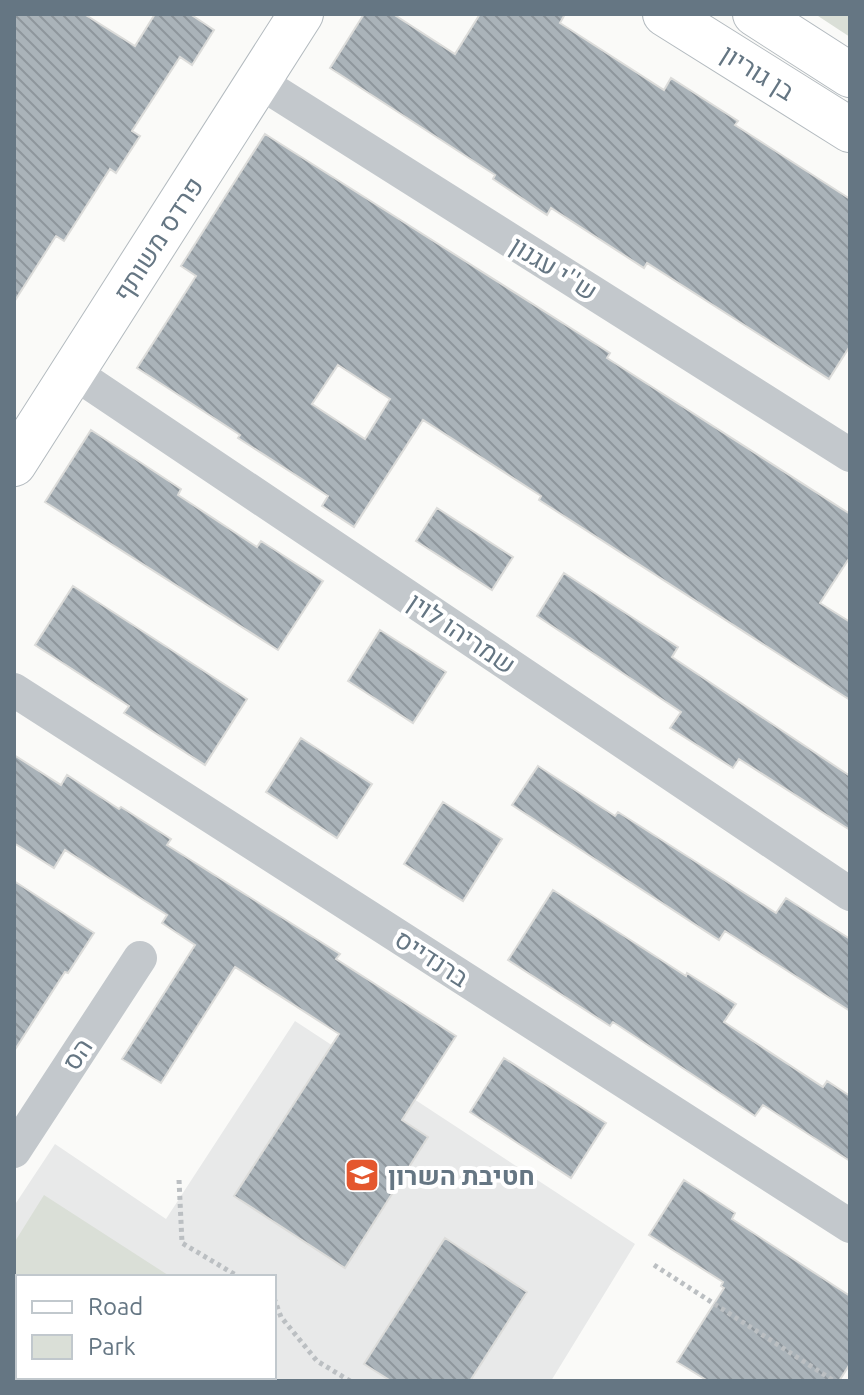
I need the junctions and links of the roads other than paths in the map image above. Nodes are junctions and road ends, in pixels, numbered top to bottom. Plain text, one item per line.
1 (301, 14) edge
2 (665, 14) edge
3 (755, 14) edge
4 (850, 75) edge
5 (258, 81) junction
6 (850, 130) edge
7 (73, 372) junction
8 (850, 455) edge
9 (14, 464) edge
10 (14, 690) edge
11 (850, 894) edge
12 (140, 958) dead end
13 (14, 1151) edge
14 (850, 1226) edge

1 - 5 street, פרדס משותף
2 - 6 street, בן גוריון
3 - 4 street, בן גוריון
5 - 7 street, פרדס משותף
5 - 8 street, ש''י עגנון
7 - 9 street, פרדס משותף
7 - 11 street, שמריהו לוין
10 - 14 street, ברנדייס
12 - 13 street, הס

